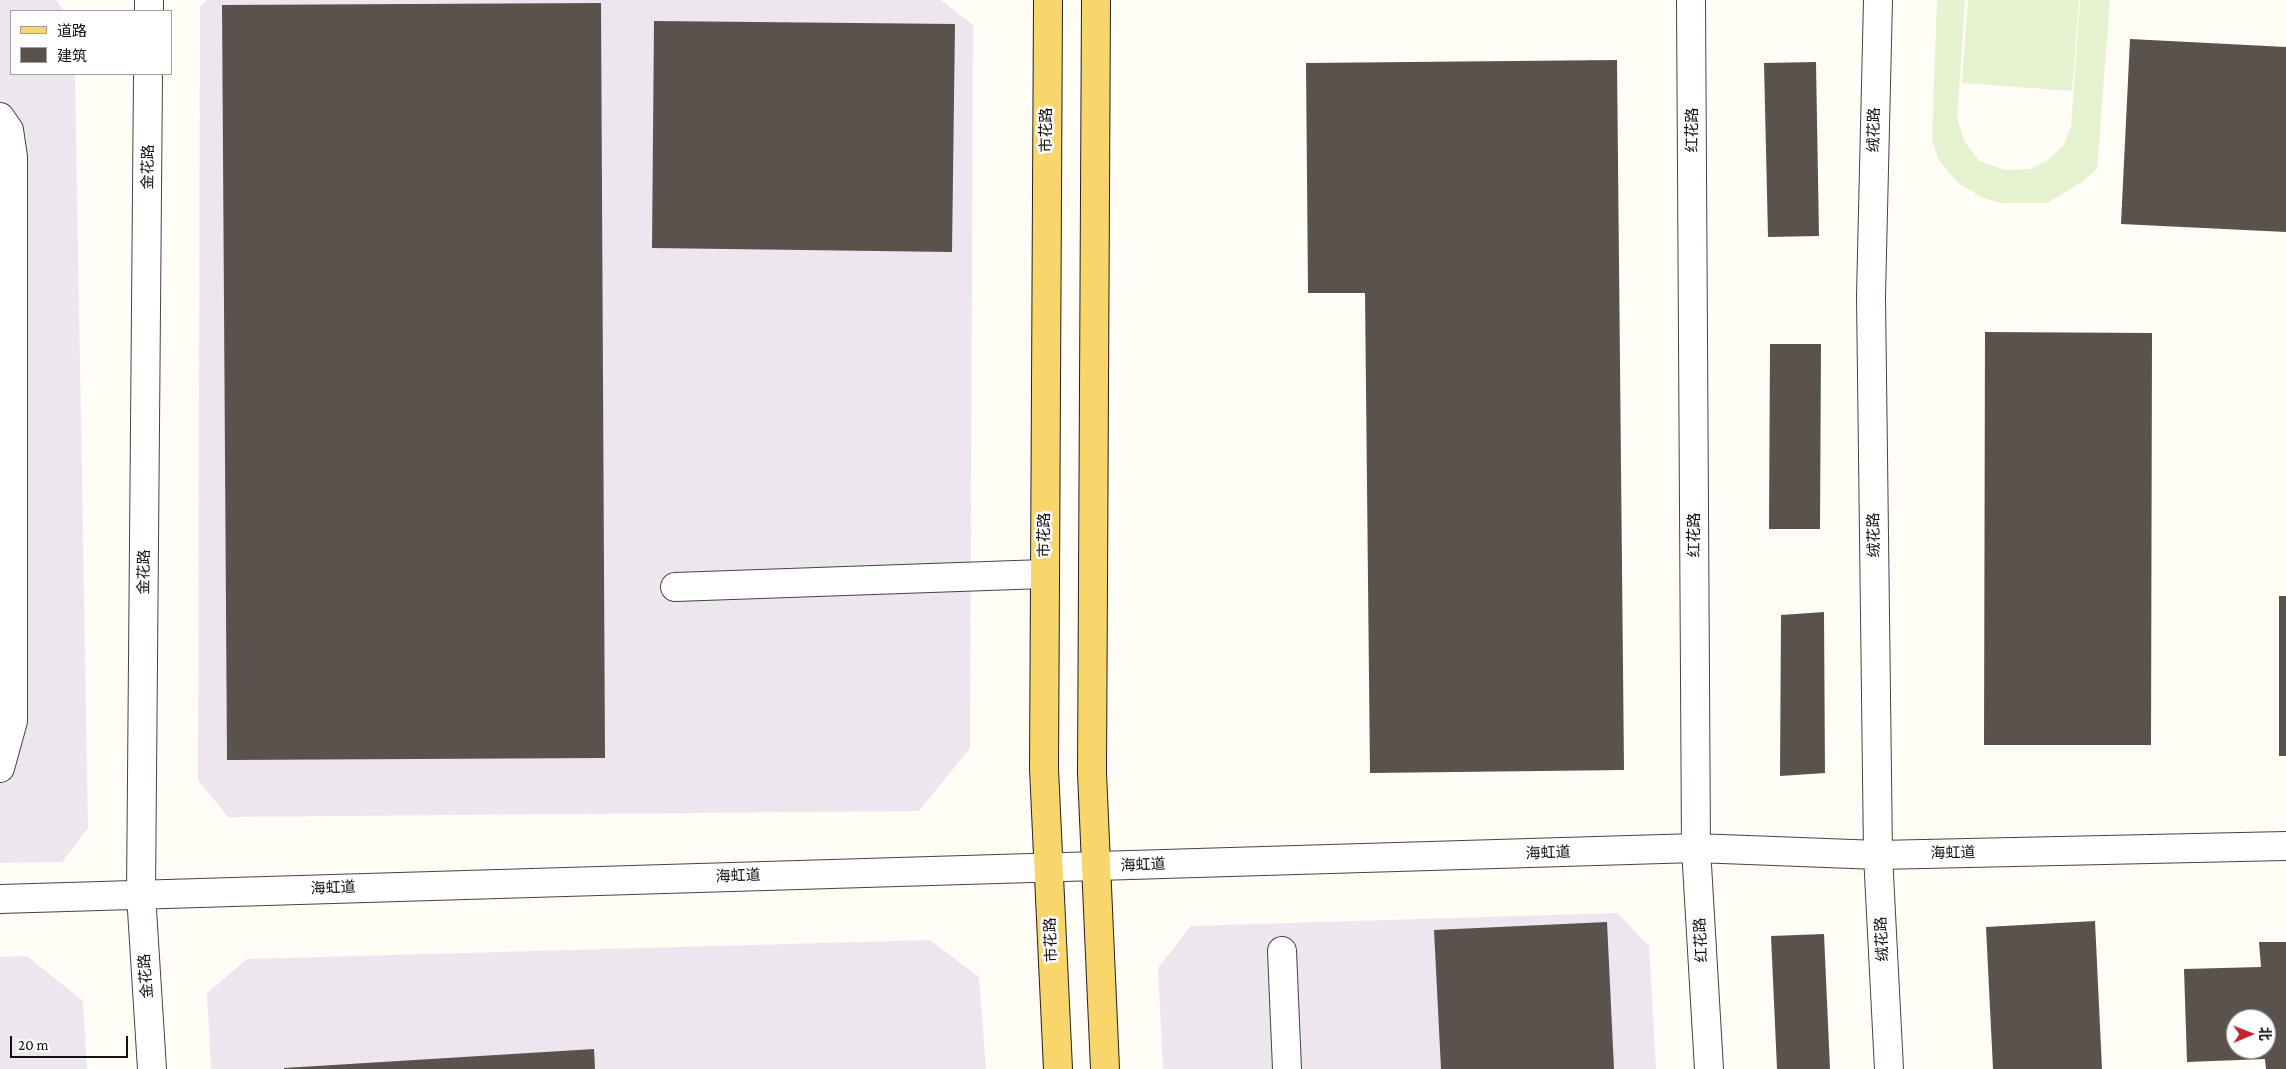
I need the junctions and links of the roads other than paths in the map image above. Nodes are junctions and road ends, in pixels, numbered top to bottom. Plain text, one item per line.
1 (1048, 0) edge
2 (1096, 0) edge
3 (1691, 0) edge
4 (1878, 0) edge
5 (148, 75) edge
6 (0, 117) edge
7 (1044, 574) junction
8 (675, 587) dead end
9 (0, 768) edge
10 (2286, 846) edge
11 (1696, 848) junction
12 (1878, 855) junction
13 (1095, 866) junction
14 (1048, 867) junction
15 (141, 894) junction
16 (0, 899) edge
17 (1282, 951) dead end
18 (152, 1069) edge
19 (1058, 1069) edge
20 (1105, 1069) edge
21 (1288, 1069) edge
22 (1708, 1069) edge
23 (1889, 1069) edge

1 - 7 main road, 市花路
2 - 13 main road
3 - 11 street, 红花路
4 - 12 street, 绒花路
5 - 15 street, 金花路
6 - 9 street
7 - 8 street
7 - 14 main road, 市花路
10 - 12 street, 海虹道
11 - 12 street, 海虹道
11 - 13 street, 海虹道
11 - 22 street, 红花路
12 - 23 street, 绒花路
13 - 14 street, 海虹道
13 - 20 main road
14 - 15 street, 海虹道
14 - 19 main road, 市花路
15 - 16 street, 海虹道
15 - 18 street, 金花路
17 - 21 street

